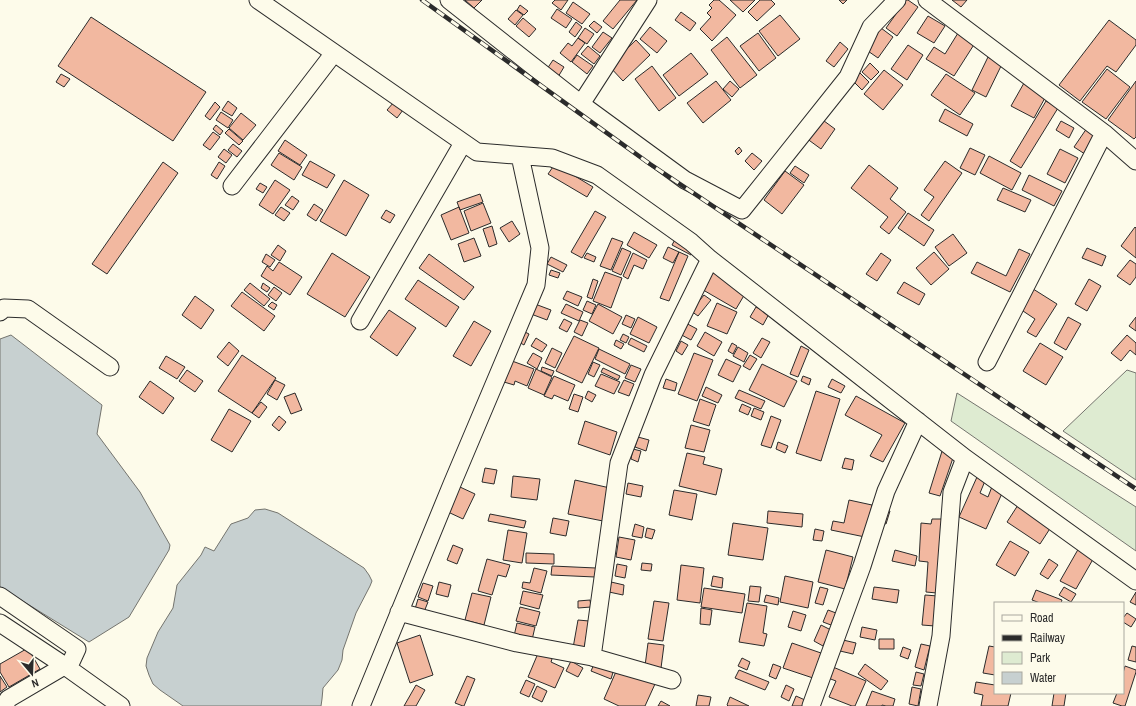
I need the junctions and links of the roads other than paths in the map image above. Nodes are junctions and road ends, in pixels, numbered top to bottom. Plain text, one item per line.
1 (258, 0) edge
2 (449, 0) edge
3 (648, 0) edge
4 (897, 0) edge
5 (927, 0) edge
6 (334, 53) junction
7 (581, 104) junction
8 (1104, 133) junction
9 (463, 143) junction
10 (520, 156) junction
11 (1136, 161) edge
12 (232, 186) dead end
13 (710, 258) junction
14 (0, 312) edge
15 (360, 321) dead end
16 (987, 362) dead end
17 (110, 367) dead end
18 (918, 421) junction
19 (965, 458) junction
20 (1136, 581) edge
21 (0, 596) edge
22 (399, 612) junction
23 (0, 623) edge
24 (592, 657) junction
25 (65, 666) junction
26 (672, 680) dead end
27 (5, 706) edge
28 (121, 706) edge
29 (361, 706) edge
30 (811, 706) edge
31 (928, 706) edge

1 - 6 street
2 - 7 street
3 - 7 street
4 - 7 street
5 - 8 street
6 - 9 street
6 - 12 street
8 - 11 street
8 - 16 street
9 - 10 street
9 - 15 street
10 - 13 street
10 - 22 street
13 - 18 street
13 - 24 street
14 - 17 street
18 - 19 street
18 - 30 street
19 - 20 street
19 - 31 street
21 - 25 street
22 - 24 street
22 - 29 street
23 - 25 street
24 - 26 street
25 - 27 street
25 - 28 street

